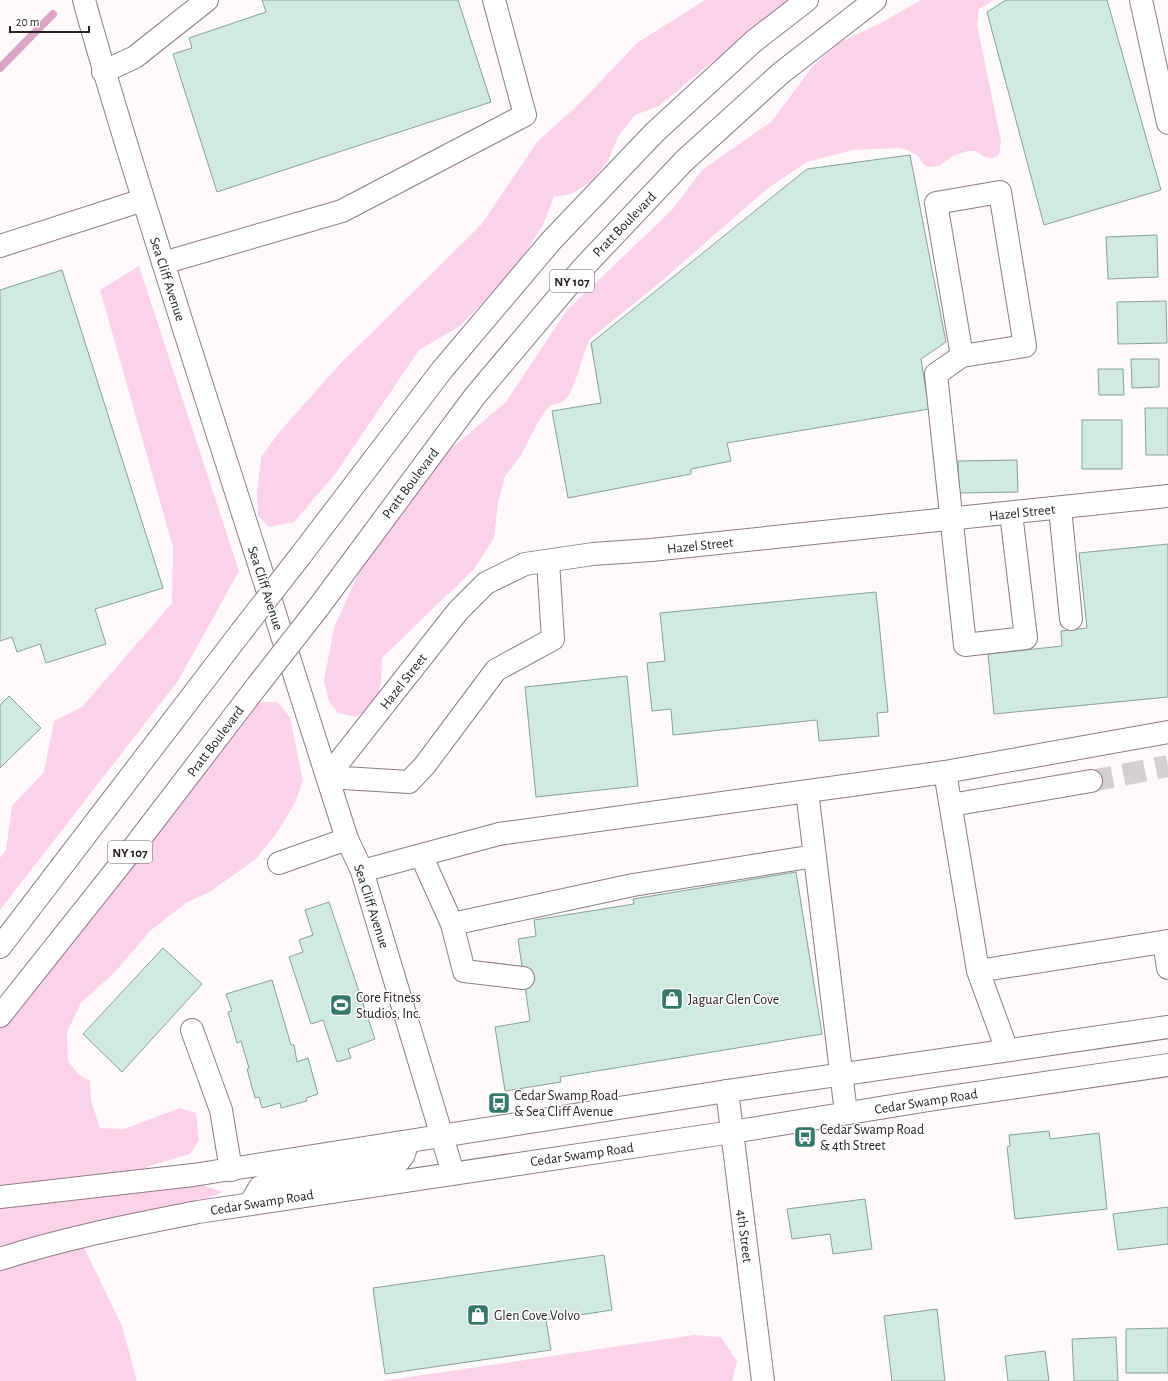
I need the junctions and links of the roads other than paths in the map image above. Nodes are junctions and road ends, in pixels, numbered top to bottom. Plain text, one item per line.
1 (84, 0) edge
2 (207, 0) edge
3 (494, 0) edge
4 (807, 0) edge
5 (875, 0) edge
6 (1141, 0) edge
7 (1162, 64) edge
8 (103, 72) junction
9 (1168, 123) edge
10 (143, 200) junction
11 (0, 246) edge
12 (163, 263) junction
13 (962, 356) junction
14 (1168, 496) edge
15 (1060, 508) junction
16 (1011, 513) junction
17 (951, 519) junction
18 (548, 561) junction
19 (1071, 619) dead end
20 (1168, 732) edge
21 (945, 772) junction
22 (327, 777) junction
23 (1091, 781) tunnel mouth
24 (807, 791) junction
25 (951, 805) junction
26 (347, 839) junction
27 (421, 855) junction
28 (815, 856) junction
29 (279, 863) dead end
30 (362, 871) junction
31 (452, 924) junction
32 (1166, 941) edge
33 (0, 947) edge
34 (1168, 968) edge
35 (978, 971) junction
36 (524, 978) dead end
37 (0, 1016) edge
38 (1168, 1027) edge
39 (192, 1030) dead end
40 (1007, 1050) junction
41 (1168, 1066) edge
42 (841, 1074) junction
43 (727, 1091) junction
44 (846, 1113) junction
45 (732, 1132) junction
46 (442, 1137) junction
47 (408, 1142) junction
48 (231, 1170) junction
49 (453, 1173) junction
50 (0, 1197) edge
51 (250, 1204) junction
52 (0, 1259) edge
53 (763, 1381) edge

1 - 8 main road, Sea Cliff Avenue
2 - 8 main road
3 - 12 main road
4 - 33 main road, NY 107, bridge
5 - 37 main road, Pratt Boulevard / NY 107, bridge
6 - 7 main road
7 - 9 main road
8 - 10 main road, Sea Cliff Avenue
10 - 11 main road
10 - 12 main road, Sea Cliff Avenue
12 - 22 main road, Sea Cliff Avenue
13 - 13 main road
13 - 17 main road
14 - 15 main road, Hazel Street
15 - 16 main road, Hazel Street
15 - 19 main road
16 - 17 main road, Hazel Street
16 - 17 main road
17 - 18 main road, Hazel Street
18 - 22 main road, Hazel Street
18 - 22 main road
20 - 21 main road
21 - 24 main road
21 - 25 main road
22 - 26 main road, Sea Cliff Avenue
23 - 25 main road
24 - 27 main road
24 - 28 main road
25 - 35 main road
26 - 29 main road
26 - 30 main road, Sea Cliff Avenue
27 - 30 main road
27 - 31 main road
28 - 31 main road
28 - 42 main road
30 - 46 main road, Sea Cliff Avenue
31 - 36 main road
32 - 34 main road
32 - 35 main road
35 - 40 main road
38 - 40 main road
39 - 48 main road
40 - 42 main road
41 - 44 main road, Cedar Swamp Road
42 - 43 main road
42 - 44 main road
43 - 45 main road, 4th Street
43 - 46 main road
44 - 45 main road, Cedar Swamp Road
45 - 49 main road, Cedar Swamp Road
45 - 53 main road, 4th Street
46 - 47 main road
46 - 49 main road, Sea Cliff Avenue
47 - 48 main road
47 - 51 main road
48 - 50 main road
49 - 51 main road, Cedar Swamp Road
51 - 52 main road, Cedar Swamp Road

